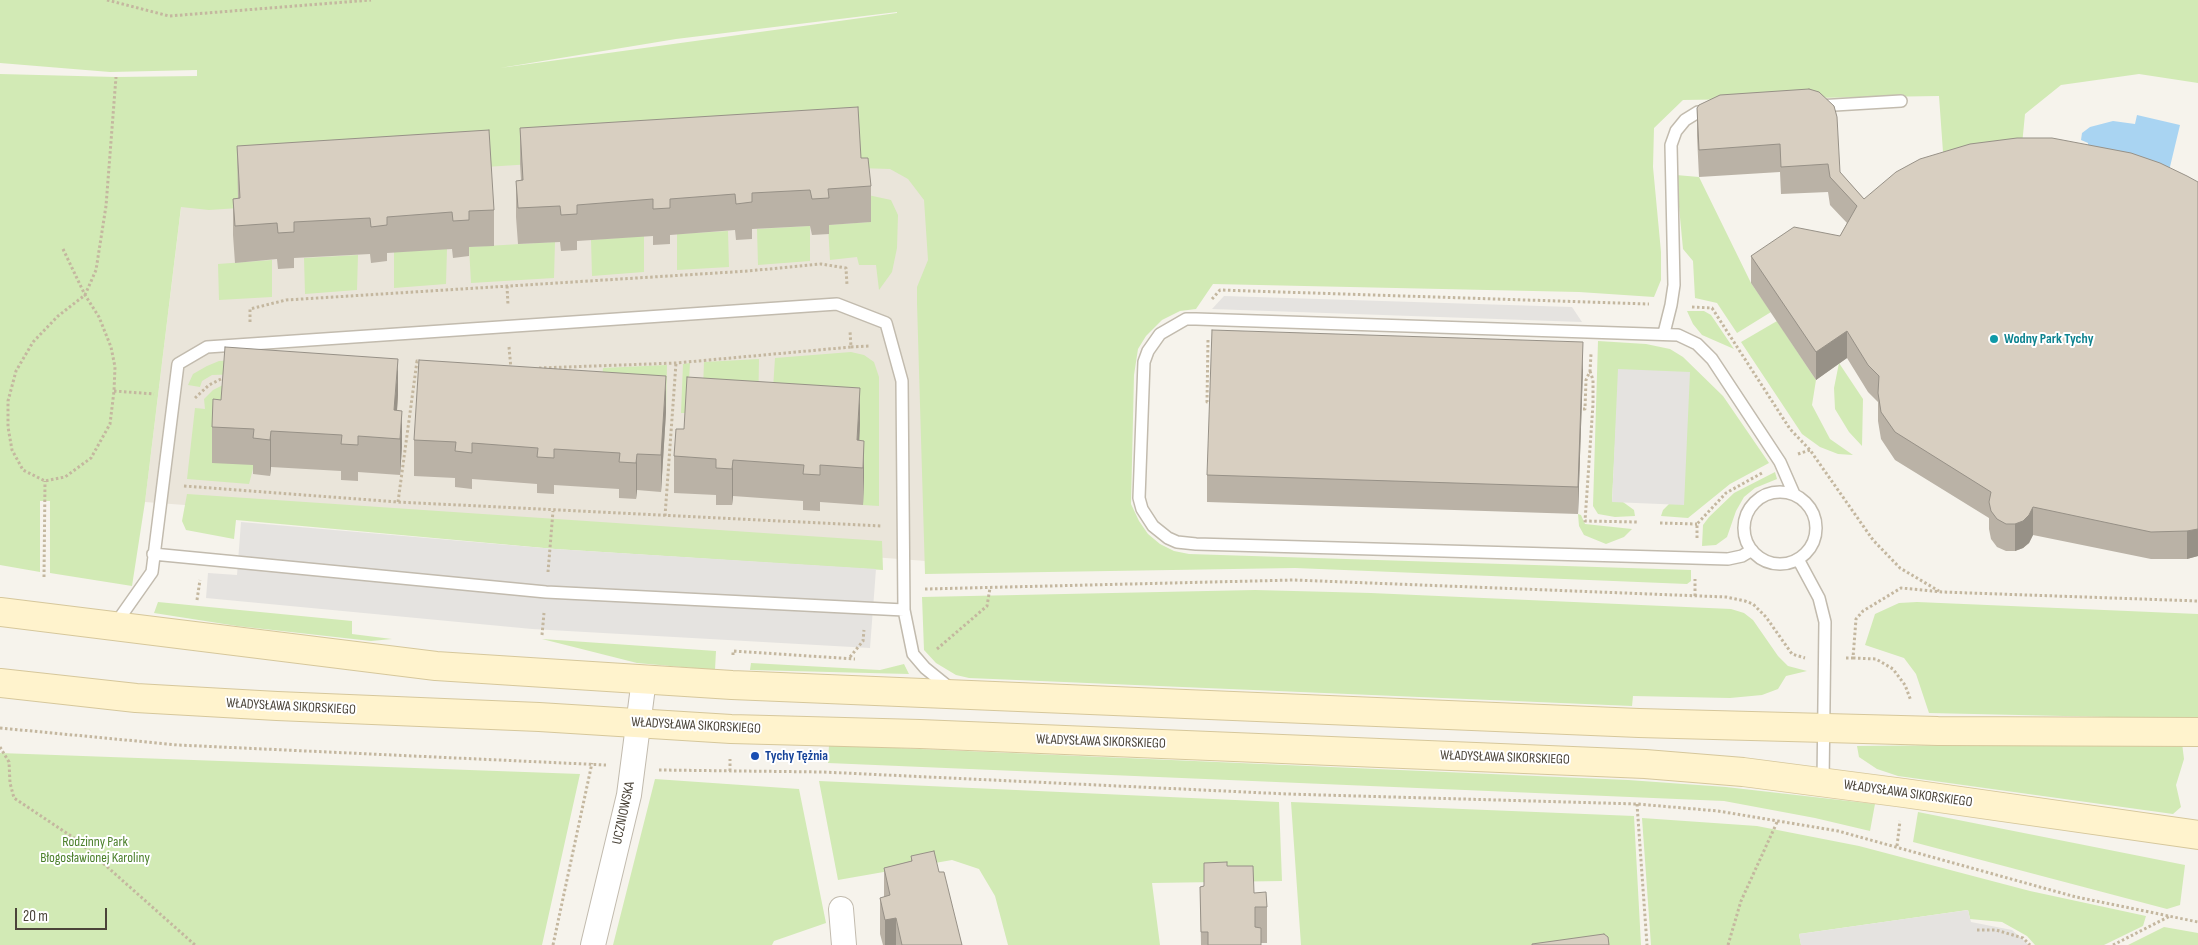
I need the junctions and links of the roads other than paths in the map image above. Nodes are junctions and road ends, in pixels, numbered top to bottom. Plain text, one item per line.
1 (1901, 102) dead end
2 (1804, 106) edge
3 (1717, 111) edge
4 (1664, 333) junction
5 (1794, 494) junction
6 (1752, 550) junction
7 (153, 554) junction
8 (1798, 559) junction
9 (904, 610) junction
10 (0, 612) edge
11 (114, 626) junction
12 (644, 679) junction
13 (0, 683) edge
14 (958, 695) junction
15 (640, 722) junction
16 (1822, 727) junction
17 (2198, 732) edge
18 (1823, 782) junction
19 (2198, 836) edge
20 (841, 909) dead end
21 (594, 945) edge
22 (844, 945) edge

1 - 2 lane
3 - 4 lane
4 - 5 lane
4 - 6 lane
5 - 6 lane
5 - 8 lane
6 - 8 lane
7 - 9 lane
7 - 9 lane
7 - 11 lane
8 - 16 lane
9 - 14 lane
10 - 11 street
11 - 12 street
12 - 14 street
12 - 15 street, UCZNIOWSKA
13 - 15 street, WŁADYSŁAWA SIKORSKIEGO
14 - 16 street
15 - 18 street, WŁADYSŁAWA SIKORSKIEGO
15 - 21 street, UCZNIOWSKA
16 - 17 street
16 - 18 lane
18 - 19 street, WŁADYSŁAWA SIKORSKIEGO
20 - 22 street

